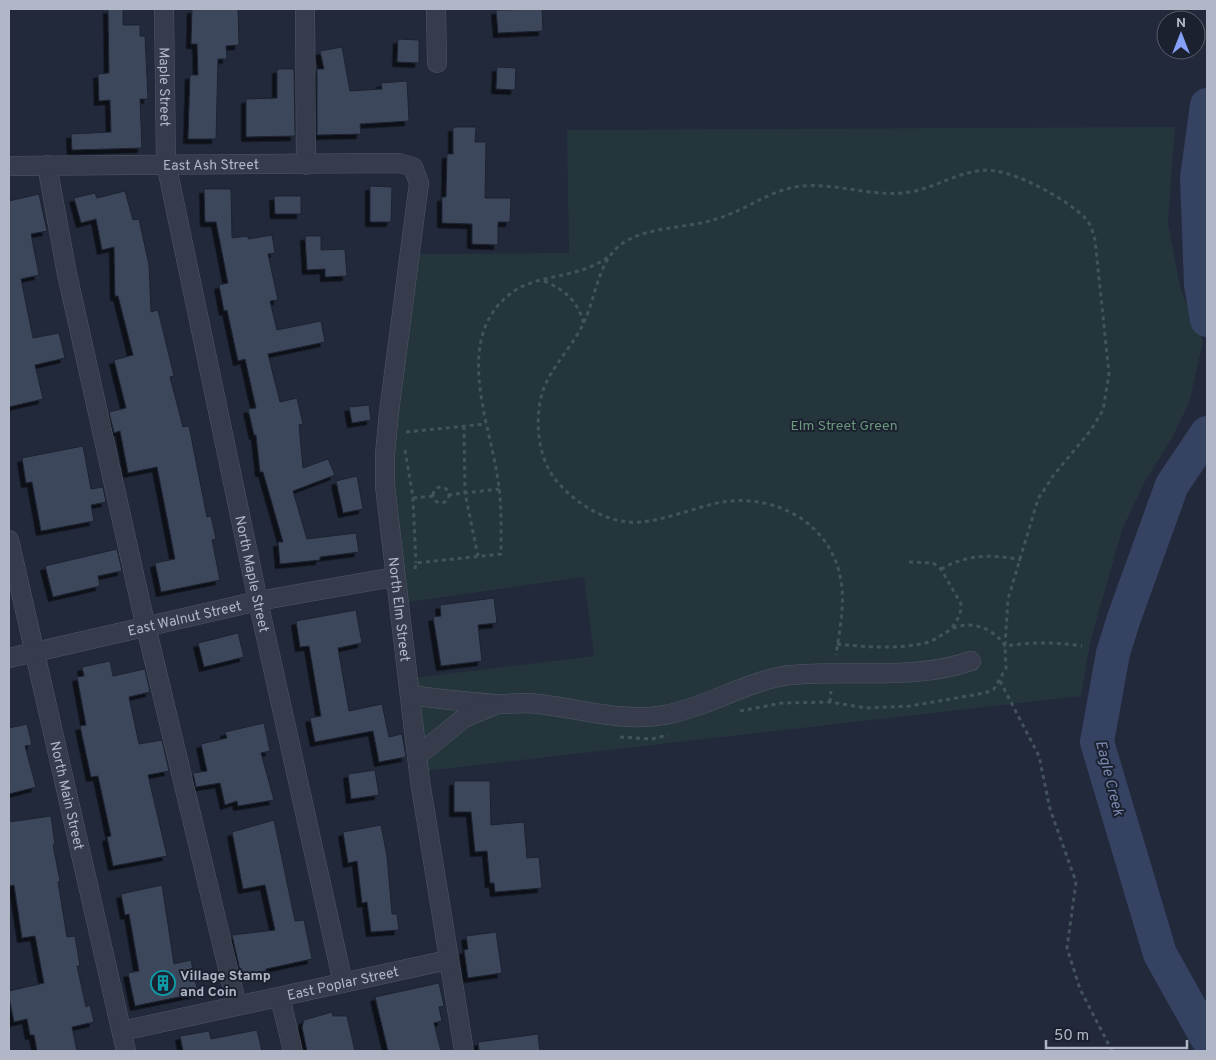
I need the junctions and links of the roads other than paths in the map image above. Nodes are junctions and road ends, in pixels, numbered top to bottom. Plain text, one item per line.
1 (164, 9) edge
2 (305, 9) edge
3 (436, 9) edge
4 (437, 63) dead end
5 (166, 163) junction
6 (47, 165) junction
7 (306, 165) junction
8 (9, 166) edge
9 (413, 167) joint
10 (9, 540) edge
11 (394, 577) junction
12 (258, 600) junction
13 (146, 626) junction
14 (34, 652) junction
15 (9, 658) edge
16 (971, 661) dead end
17 (410, 695) junction
18 (499, 704) junction
19 (417, 756) junction
20 (448, 960) junction
21 (342, 983) junction
22 (280, 997) junction
23 (237, 1006) junction
24 (122, 1031) junction
25 (126, 1051) edge
26 (293, 1051) edge
27 (464, 1051) edge

1 - 5 street, Maple Street
2 - 7 street
3 - 4 street
5 - 6 street, East Ash Street
5 - 7 street, East Ash Street
5 - 12 street, North Maple Street
6 - 8 street, East Ash Street
6 - 13 street
7 - 9 street, East Ash Street
9 - 11 street, North Elm Street
10 - 14 street, North Main Street
11 - 12 street, East Walnut Street
11 - 17 street, North Elm Street
12 - 13 street, East Walnut Street
12 - 21 street, North Maple Street
13 - 14 street, East Walnut Street
13 - 23 street
14 - 15 street, East Walnut Street
14 - 24 street, North Main Street
16 - 18 street
17 - 18 street
17 - 19 street, North Elm Street
18 - 19 street
19 - 20 street, North Elm Street
20 - 21 street, East Poplar Street
20 - 27 street, North Elm Street
21 - 22 street, East Poplar Street
22 - 23 street, East Poplar Street
22 - 26 street
23 - 24 street, East Poplar Street
24 - 25 street, North Main Street

